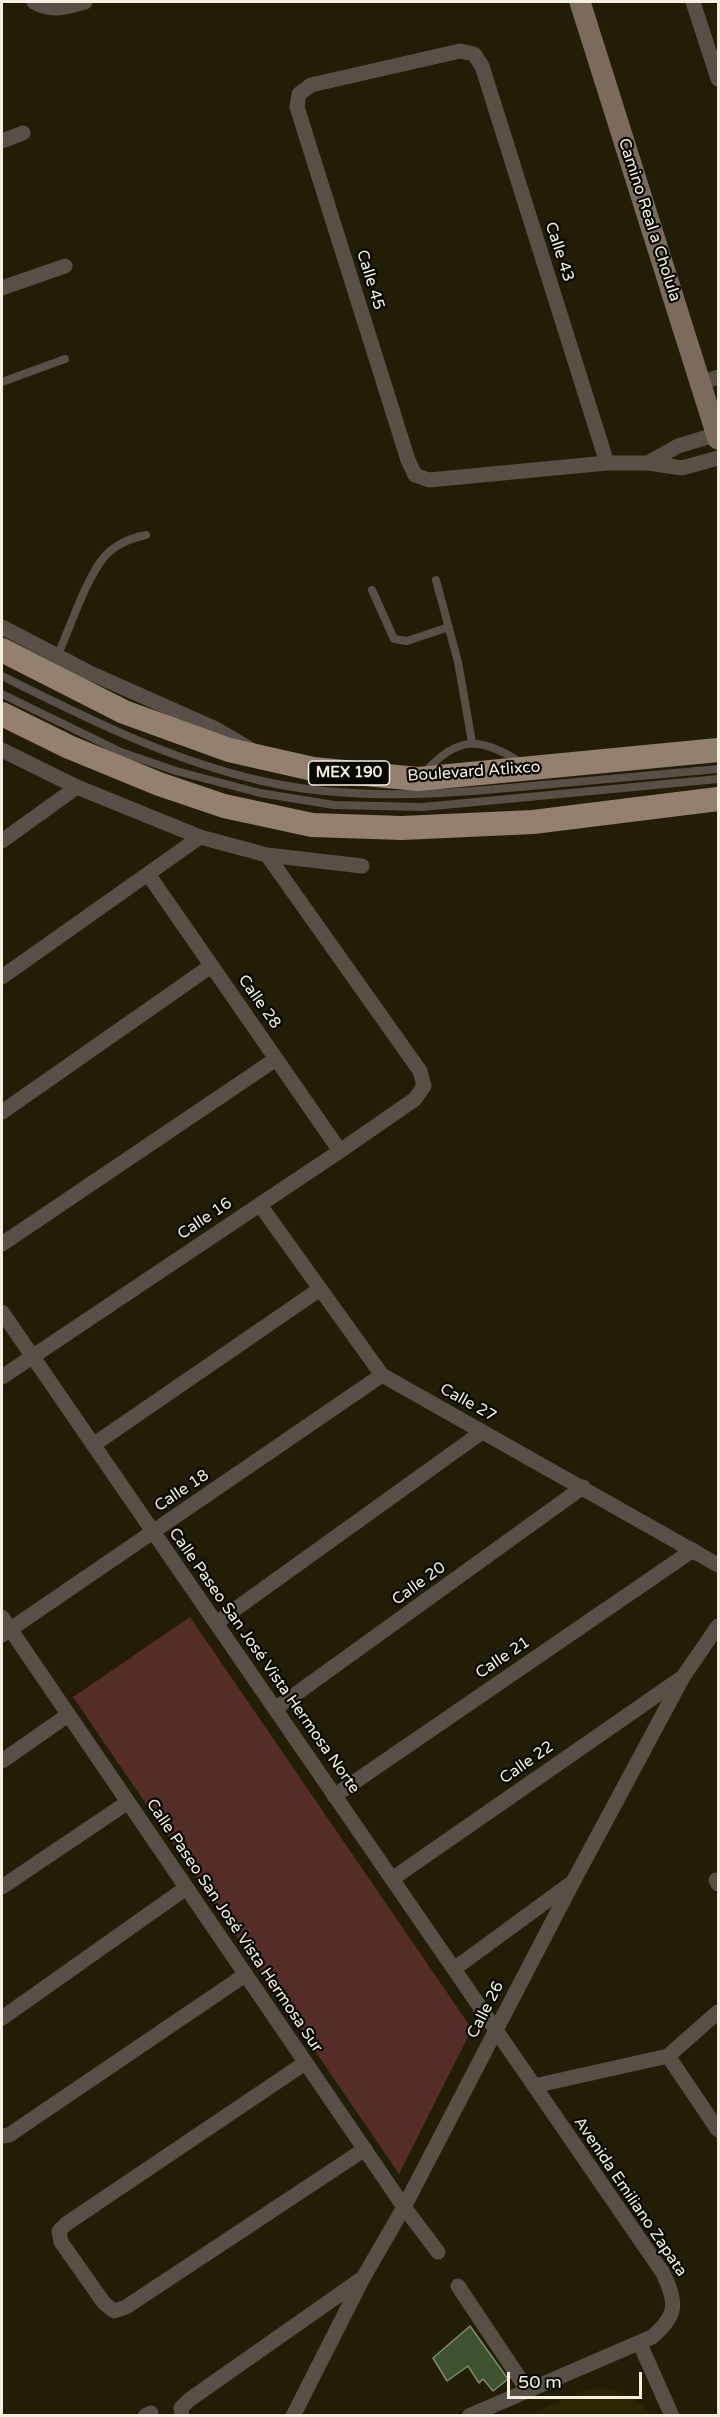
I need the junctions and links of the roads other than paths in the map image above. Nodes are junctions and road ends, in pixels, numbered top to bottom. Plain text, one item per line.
1 (34, 2) edge
2 (85, 2) edge
3 (580, 2) edge
4 (693, 2) edge
5 (474, 54) joint
6 (718, 80) edge
7 (23, 133) dead end
8 (2, 141) edge
9 (65, 266) dead end
10 (2, 288) edge
11 (65, 359) dead end
12 (710, 380) edge
13 (2, 382) edge
14 (718, 436) edge
15 (718, 458) edge
16 (607, 463) junction
17 (648, 463) junction
18 (146, 536) dead end
19 (436, 580) dead end
20 (372, 590) dead end
21 (2, 627) edge
22 (449, 627) junction
23 (2, 650) edge
24 (57, 657) junction
25 (2, 676) edge
26 (2, 694) edge
27 (2, 714) edge
28 (472, 742) junction
29 (2, 750) edge
30 (718, 750) edge
31 (271, 761) junction
32 (718, 768) edge
33 (531, 769) junction
34 (418, 779) junction
35 (718, 779) edge
36 (76, 788) junction
37 (718, 799) edge
38 (200, 837) junction
39 (2, 841) edge
40 (267, 855) junction
41 (362, 866) dead end
42 (147, 874) junction
43 (211, 966) junction
44 (2, 977) edge
45 (276, 1059) junction
46 (2, 1112) edge
47 (340, 1151) junction
48 (260, 1205) junction
49 (2, 1244) edge
50 (320, 1289) junction
51 (2, 1312) edge
52 (32, 1356) junction
53 (382, 1375) junction
54 (2, 1377) edge
55 (482, 1432) junction
56 (93, 1445) junction
57 (583, 1487) junction
58 (153, 1532) junction
59 (693, 1550) junction
60 (718, 1565) edge
61 (216, 1623) junction
62 (718, 1626) edge
63 (4, 1627) edge
64 (682, 1677) junction
65 (275, 1710) junction
66 (68, 1715) junction
67 (2, 1761) edge
68 (334, 1796) junction
69 (128, 1802) junction
70 (392, 1879) junction
71 (573, 1882) junction
72 (2, 1887) edge
73 (186, 1888) junction
74 (454, 1969) junction
75 (245, 1975) junction
76 (718, 2012) edge
77 (2, 2018) edge
78 (496, 2031) junction
79 (668, 2056) junction
80 (305, 2062) junction
81 (534, 2086) junction
82 (718, 2130) edge
83 (2, 2136) edge
84 (365, 2149) junction
85 (404, 2207) junction
86 (438, 2252) dead end
87 (363, 2278) junction
88 (458, 2286) dead end
89 (640, 2344) junction
90 (528, 2391) junction
91 (182, 2412) edge
92 (293, 2415) edge
93 (469, 2415) edge
94 (672, 2415) edge

1 - 2 street
3 - 12 main road, Camino Real a Cholula
4 - 6 street
5 - 16 street, Calle 43
5 - 16 street, Calle 45
7 - 8 street
9 - 10 street
11 - 13 lane
12 - 14 main road, Camino Real a Cholula
14 - 17 street
15 - 17 street
16 - 17 street
18 - 24 lane
19 - 22 lane
20 - 22 lane
21 - 24 street
22 - 28 lane
23 - 31 main road, Boulevard Atlixco / MEX 190
24 - 31 street
25 - 32 lane
26 - 35 lane
27 - 37 main road
28 - 33 lane
28 - 34 lane
29 - 36 street
30 - 33 main road, Boulevard Atlixco / MEX 190
31 - 34 main road, Boulevard Atlixco / MEX 190
33 - 34 main road, Boulevard Atlixco / MEX 190
36 - 38 street
36 - 39 street
38 - 40 street
38 - 42 street
40 - 41 street
40 - 47 street, Calle 16
42 - 43 street, Calle 28
42 - 44 street
43 - 45 street, Calle 28
43 - 46 street
45 - 47 street, Calle 28
45 - 49 street
47 - 48 street, Calle 16
48 - 50 street, Calle 27
48 - 52 street, Calle 16
50 - 53 street, Calle 27
50 - 56 street
51 - 52 street, Calle Paseo San José Vista Hermosa Norte
52 - 54 street, Calle 16
52 - 56 street, Calle Paseo San José Vista Hermosa Norte
53 - 55 street, Calle 27
53 - 58 street, Calle 18
55 - 57 street, Calle 27
55 - 61 street
56 - 58 street, Calle Paseo San José Vista Hermosa Norte
57 - 59 street, Calle 27
57 - 65 street, Calle 20
58 - 61 street, Calle Paseo San José Vista Hermosa Norte
58 - 63 street, Calle 18
59 - 60 street, Calle 27
59 - 68 street, Calle 21
61 - 65 street, Calle Paseo San José Vista Hermosa Norte
62 - 64 street, Calle 26
63 - 66 street, Calle Paseo San José Vista Hermosa Sur
64 - 70 street, Calle 22
64 - 71 street, Calle 26
65 - 68 street, Calle Paseo San José Vista Hermosa Norte
66 - 67 street
66 - 69 street, Calle Paseo San José Vista Hermosa Sur
68 - 70 street, Calle Paseo San José Vista Hermosa Norte
69 - 72 street
69 - 73 street, Calle Paseo San José Vista Hermosa Sur
70 - 74 street, Calle Paseo San José Vista Hermosa Norte
71 - 74 street
71 - 78 street, Calle 26
73 - 75 street, Calle Paseo San José Vista Hermosa Sur
73 - 77 street
74 - 78 street, Calle Paseo San José Vista Hermosa Norte
75 - 80 street, Calle Paseo San José Vista Hermosa Sur
75 - 83 street
76 - 79 street
78 - 81 street, Avenida Emiliano Zapata
78 - 85 street, Calle 26
79 - 81 street
79 - 82 street
80 - 84 street, Calle Paseo San José Vista Hermosa Sur
80 - 84 street
81 - 89 street, Avenida Emiliano Zapata
84 - 85 street, Calle Paseo San José Vista Hermosa Sur
85 - 86 street, Calle Paseo San José Vista Hermosa Sur
85 - 87 street, Calle 26
87 - 91 street
87 - 92 street, Calle 26
88 - 90 street
89 - 90 street, Avenida Emiliano Zapata
89 - 94 street
90 - 93 street, Avenida Emiliano Zapata

